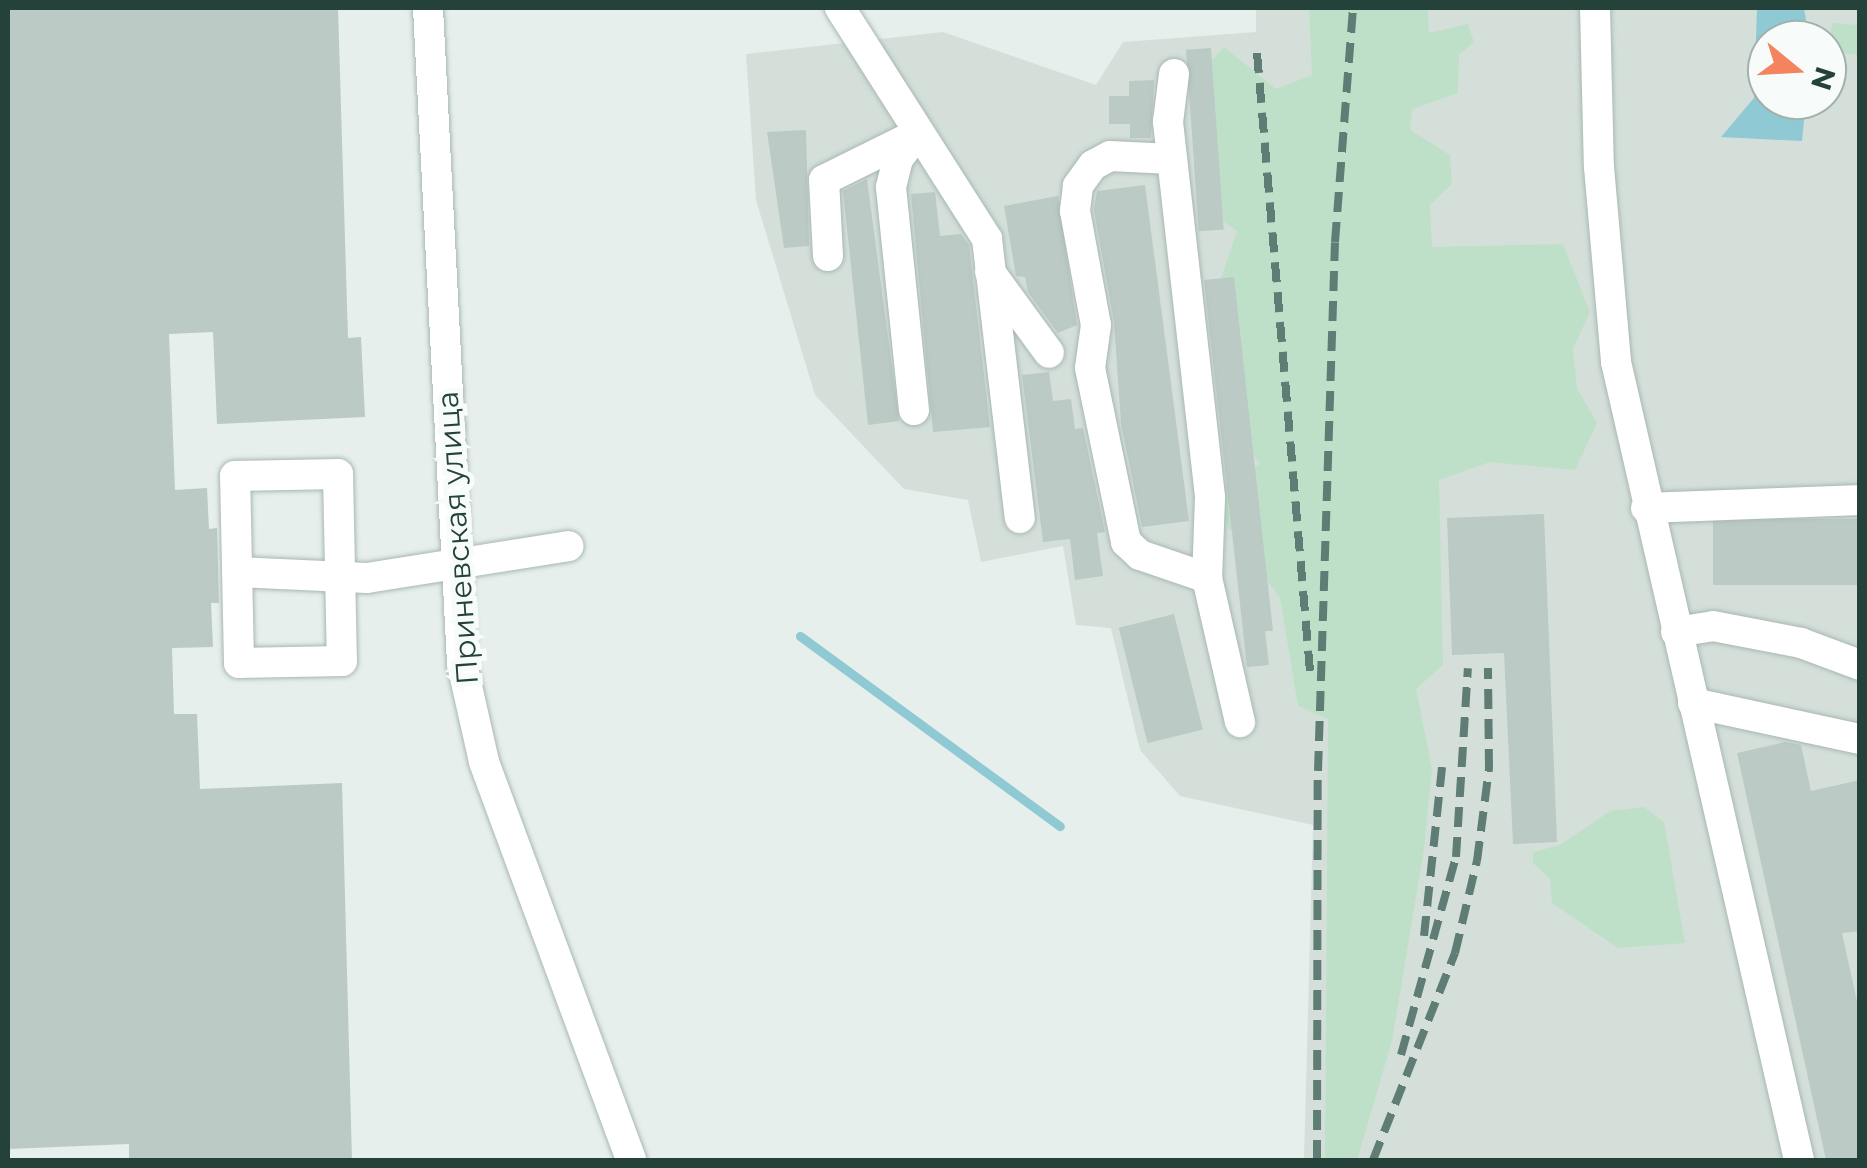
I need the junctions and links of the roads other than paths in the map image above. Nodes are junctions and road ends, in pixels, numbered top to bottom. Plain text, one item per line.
1 (428, 8) edge
2 (840, 8) edge
3 (1595, 8) edge
4 (1174, 74) dead end
5 (918, 134) junction
6 (1171, 159) junction
7 (828, 256) dead end
8 (990, 272) junction
9 (998, 346) junction
10 (1050, 353) junction
11 (1090, 368) junction
12 (914, 410) dead end
13 (1860, 500) edge
14 (1646, 508) junction
15 (1020, 518) dead end
16 (568, 546) dead end
17 (454, 564) junction
18 (238, 572) junction
19 (340, 573) junction
20 (1207, 578) junction
21 (1676, 632) junction
22 (1860, 665) edge
23 (1693, 703) junction
24 (1240, 722) dead end
25 (1860, 739) edge
26 (630, 1160) edge
27 (1799, 1160) edge

1 - 17 street, Приневская улица
2 - 5 street
3 - 14 street
4 - 6 street
5 - 7 street
5 - 8 street
5 - 12 street
6 - 11 street
6 - 20 street
8 - 9 street
8 - 10 street
9 - 10 street
9 - 15 street
10 - 11 street
11 - 20 street
13 - 14 street
14 - 21 street
16 - 17 street
17 - 19 street
17 - 26 street, Приневская улица
18 - 19 street
18 - 19 street
18 - 19 street
20 - 24 street
21 - 22 street
21 - 23 street
23 - 25 street
23 - 27 street

